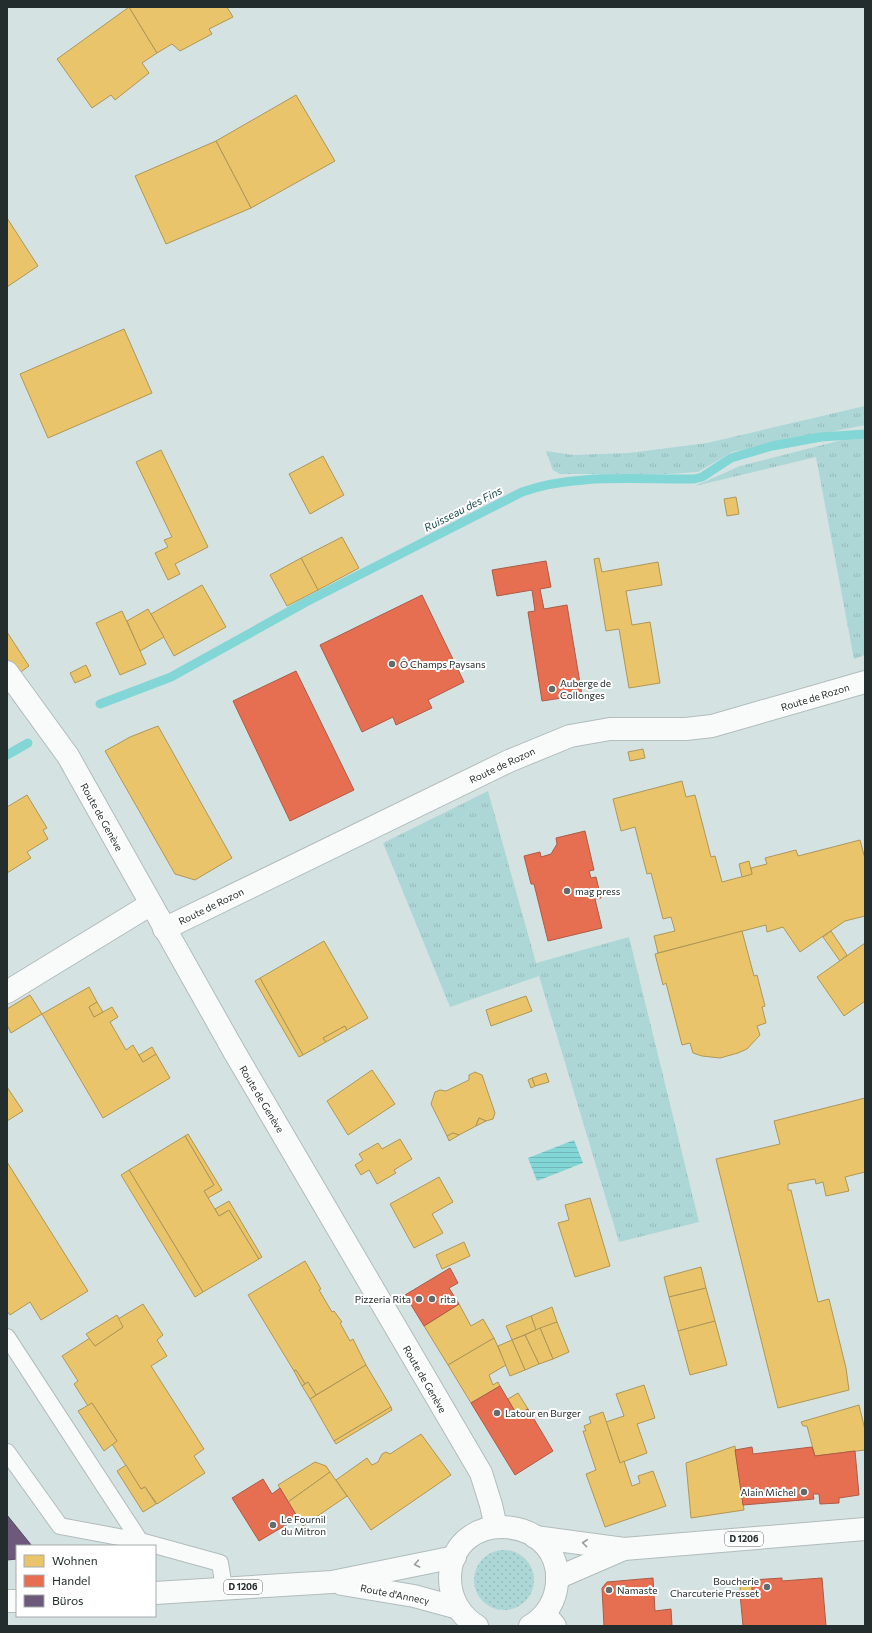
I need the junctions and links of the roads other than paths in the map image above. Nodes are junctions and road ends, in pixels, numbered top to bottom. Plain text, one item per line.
1 (9, 676) edge
2 (865, 682) edge
3 (151, 904) junction
4 (164, 929) junction
5 (7, 992) edge
6 (7, 1338) edge
7 (7, 1452) edge
8 (496, 1527) junction
9 (865, 1529) edge
10 (535, 1537) junction
11 (140, 1540) junction
12 (624, 1549) junction
13 (455, 1557) junction
14 (557, 1578) junction
15 (332, 1582) junction
16 (224, 1588) junction
17 (156, 1593) edge
18 (458, 1608) junction
19 (543, 1622) edge
20 (477, 1626) edge

1 - 3 main road, Route de Genève
2 - 4 main road, Route de Rozon
3 - 4 main road, Route de Genève
3 - 5 main road
4 - 8 main road, Route de Genève
6 - 11 lane
7 - 11 lane
8 - 10 main road
8 - 13 main road
9 - 12 main road, D 1206
12 -> 10 main road, D 1206
10 - 14 main road
11 - 16 lane
12 - 14 main road, D 1206
13 -> 15 main road, Route d'Annecy / D 1206
13 - 18 main road
14 - 19 main road
15 - 16 main road, Route d'Annecy / D 1206
15 - 18 main road, Route d'Annecy / D 1206
16 - 17 main road, Route d'Annecy / D 1206
18 - 20 main road

